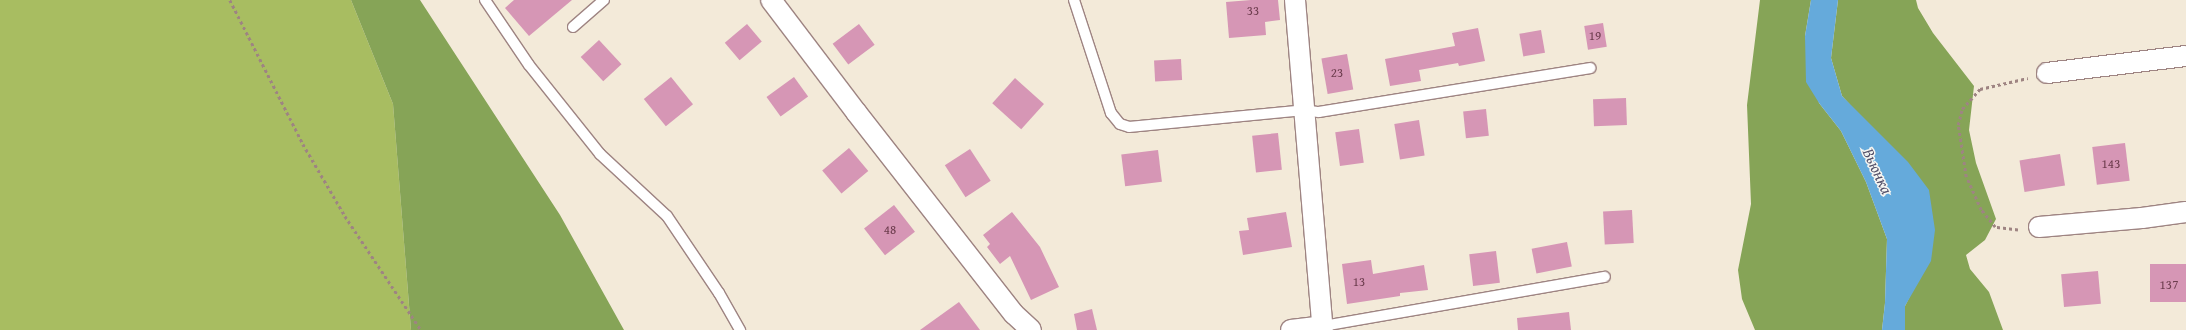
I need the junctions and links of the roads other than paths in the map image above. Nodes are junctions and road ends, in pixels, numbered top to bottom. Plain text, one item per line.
1 (485, 0) edge
2 (604, 0) edge
3 (771, 0) edge
4 (1074, 0) edge
5 (1295, 0) edge
6 (573, 27) dead end
7 (2186, 56) edge
8 (1590, 68) dead end
9 (2047, 73) road end
10 (1304, 110) junction
11 (2186, 212) edge
12 (2039, 227) road end
13 (1605, 277) dead end
14 (1323, 328) edge
15 (740, 330) edge
16 (1031, 330) edge
17 (1291, 330) edge

1 - 15 lane
2 - 6 lane
3 - 16 street
4 - 10 lane
5 - 10 street
7 - 9 street
8 - 10 lane
10 - 14 street
11 - 12 street
13 - 14 lane
14 - 17 street

